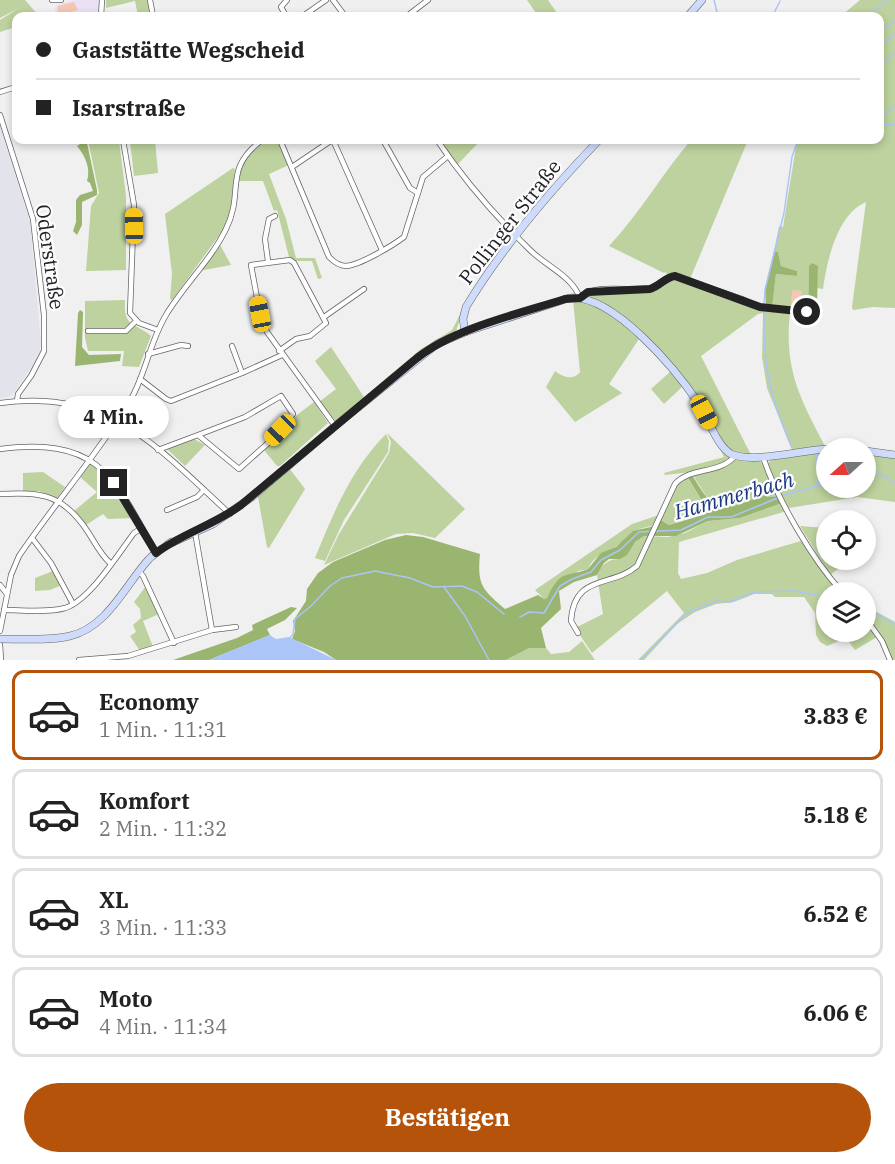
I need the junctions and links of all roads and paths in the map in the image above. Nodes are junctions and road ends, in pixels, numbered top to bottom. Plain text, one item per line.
1 (52, 0) edge
2 (62, 0) edge
3 (315, 0) edge
4 (326, 0) edge
5 (428, 0) edge
6 (702, 0) edge
7 (318, 5) junction
8 (308, 12) edge
9 (412, 12) edge
10 (692, 12) edge
11 (0, 115) edge
12 (124, 144) edge
13 (257, 144) edge
14 (282, 144) edge
15 (327, 144) edge
16 (335, 144) edge
17 (384, 144) edge
18 (440, 144) edge
19 (595, 144) edge
20 (448, 156) junction
21 (292, 167) junction
22 (418, 193) junction
23 (275, 216) dead end
24 (515, 236) junction
25 (382, 250) junction
26 (268, 261) junction
27 (364, 289) dead end
28 (580, 298) junction
29 (807, 312) dead end
30 (324, 317) junction
31 (136, 321) junction
32 (158, 330) junction
33 (88, 331) dead end
34 (465, 332) junction
35 (188, 346) dead end
36 (232, 346) dead end
37 (280, 353) junction
38 (148, 354) junction
39 (243, 374) junction
40 (140, 379) junction
41 (17, 400) junction
42 (0, 403) edge
43 (118, 420) junction
44 (335, 426) junction
45 (198, 435) junction
46 (816, 448) edge
47 (0, 449) edge
48 (158, 450) junction
49 (876, 452) edge
50 (736, 455) junction
51 (895, 455) edge
52 (763, 457) junction
53 (89, 459) junction
54 (204, 490) junction
55 (0, 494) edge
56 (58, 502) junction
57 (167, 510) dead end
58 (230, 514) junction
59 (142, 528) junction
60 (204, 528) junction
61 (195, 532) junction
62 (32, 538) junction
63 (169, 544) junction
64 (156, 553) junction
65 (110, 563) junction
66 (139, 571) junction
67 (834, 582) edge
68 (0, 585) edge
69 (7, 594) junction
70 (73, 604) junction
71 (4, 610) junction
72 (236, 627) dead end
73 (212, 630) junction
74 (0, 631) edge
75 (578, 633) dead end
76 (876, 633) edge
77 (0, 639) edge
78 (174, 643) junction
79 (0, 645) edge
80 (1, 660) edge
81 (83, 660) edge
82 (890, 660) edge

1 - 2 street
3 - 7 street
4 - 7 street
5 - 9 street
6 - 10 main road
7 - 8 street
11 - 41 street, Oderstraße
12 - 31 street
13 - 32 street
14 - 21 street
15 - 21 street
16 - 25 street
17 - 22 street
18 - 20 street
19 - 24 main road, Pollinger Straße
20 - 22 street
20 - 24 street
21 - 25 street
22 - 25 street
23 - 26 street
24 - 28 street
24 - 34 main road, Pollinger Straße
26 - 30 street
26 - 37 street
27 - 30 street
28 - 29 street
28 - 34 main road
28 - 50 main road
30 - 37 street
31 - 32 street
31 - 33 street
32 - 38 street
34 - 44 main road
35 - 38 street
36 - 39 street
37 - 39 street
37 - 44 street
38 - 40 street
39 - 40 street
40 - 43 street
41 - 42 street
41 - 43 street
43 - 48 street
43 - 53 street
44 - 58 main road
45 - 45 street
45 - 48 street
46 - 52 main road
47 - 53 street
48 - 54 street
49 - 51 main road
50 - 52 main road
50 - 75 street
52 - 67 street
53 - 56 street
53 - 59 street
54 - 57 street
54 - 58 street
55 - 56 street
56 - 62 street
56 - 65 street
58 - 60 main road
59 - 64 street
59 - 65 street
60 - 61 main road
60 - 63 main road
61 - 63 main road
61 - 73 street
62 - 69 street
62 - 70 street
63 - 64 main road
64 - 66 main road
65 - 70 street
66 - 77 main road
66 - 78 street
68 - 69 street
69 - 71 street
70 - 71 street
71 - 74 street
72 - 73 street
73 - 78 street
76 - 82 street
78 - 81 street
79 - 80 street

